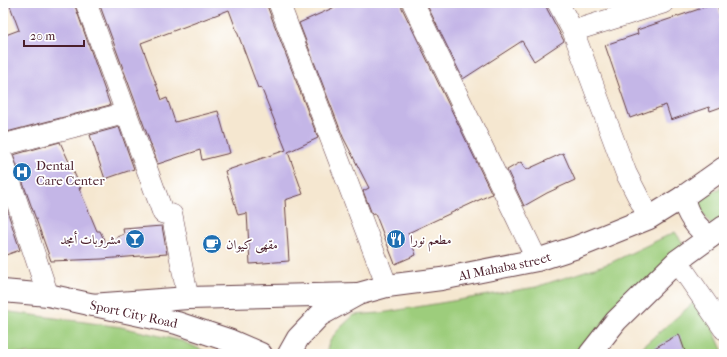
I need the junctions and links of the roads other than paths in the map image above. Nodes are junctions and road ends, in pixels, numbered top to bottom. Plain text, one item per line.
1 (86, 3) edge
2 (414, 3) edge
3 (558, 3) edge
4 (663, 3) edge
5 (282, 5) edge
6 (573, 31) junction
7 (126, 113) junction
8 (3, 145) edge
9 (3, 160) edge
10 (724, 168) edge
11 (683, 197) junction
12 (649, 218) junction
13 (717, 232) edge
14 (537, 260) junction
15 (677, 261) junction
16 (387, 286) junction
17 (3, 292) edge
18 (358, 294) junction
19 (48, 295) junction
20 (188, 298) junction
21 (91, 305) junction
22 (724, 329) edge
23 (261, 354) edge
24 (289, 354) edge
25 (590, 354) edge

1 - 7 street
2 - 14 street
3 - 6 street
4 - 6 street
5 - 16 street
6 - 12 street
7 - 8 street
7 - 20 street
9 - 19 street
10 - 11 main road, Al Mahaba street
11 - 12 main road, Al Mahaba street
11 - 13 main road
12 - 14 main road, Al Mahaba street
13 - 15 main road
14 - 16 main road, Al Mahaba street
15 - 22 street
15 - 25 main road
16 - 18 main road, Al Mahaba street
17 - 19 main road, Sport City Road
18 - 20 main road
18 - 24 main road, Al Mahaba street
19 - 21 main road, Sport City Road
20 - 21 main road
21 - 23 main road, Sport City Road

